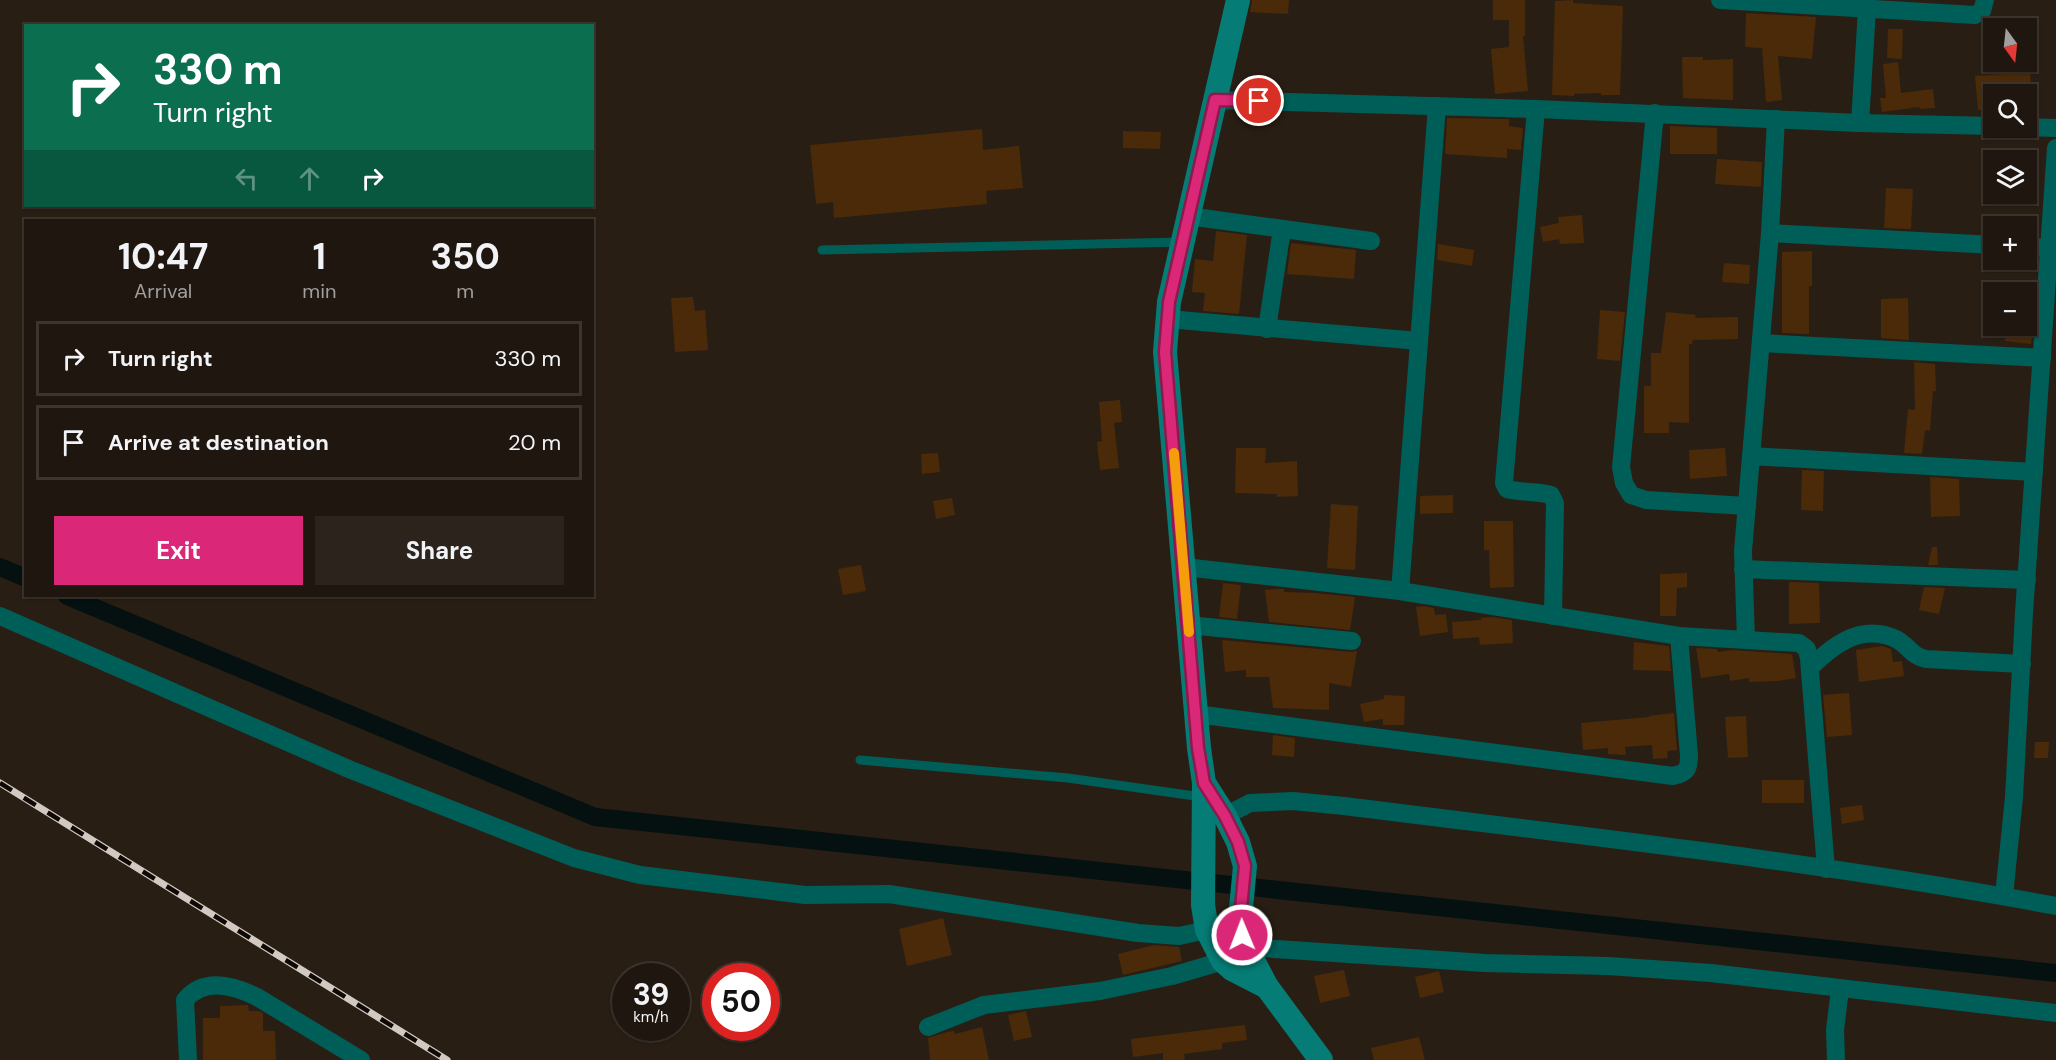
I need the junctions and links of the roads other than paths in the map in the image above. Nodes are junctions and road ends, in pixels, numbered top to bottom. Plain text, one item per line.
1 (1238, 0) edge
2 (1720, 0) edge
3 (1754, 0) edge
4 (1985, 0) edge
5 (1867, 9) junction
6 (1215, 100) junction
7 (1437, 106) junction
8 (1536, 109) junction
9 (1655, 113) junction
10 (1776, 119) junction
11 (1860, 123) junction
12 (1983, 126) edge
13 (2037, 127) edge
14 (2056, 128) edge
15 (2056, 148) edge
16 (1188, 216) junction
17 (1281, 229) junction
18 (1770, 233) junction
19 (1371, 241) dead end
20 (1183, 242) junction
21 (1983, 244) edge
22 (2037, 247) edge
23 (2049, 248) junction
24 (822, 250) dead end
25 (1168, 319) junction
26 (1268, 329) junction
27 (1419, 341) junction
28 (1761, 343) junction
29 (2042, 358) junction
30 (1751, 456) junction
31 (2034, 472) junction
32 (1747, 506) junction
33 (1184, 567) junction
34 (1743, 569) junction
35 (2026, 580) junction
36 (1400, 591) junction
37 (0, 616) edge
38 (1553, 616) junction
39 (1188, 625) junction
40 (1679, 636) junction
41 (1746, 639) junction
42 (1352, 641) dead end
43 (2022, 664) junction
44 (1810, 668) junction
45 (1196, 714) junction
46 (860, 760) dead end
47 (1204, 790) junction
48 (1225, 816) junction
49 (1826, 869) junction
50 (2004, 896) junction
51 (2056, 906) edge
52 (1207, 930) junction
53 (1246, 947) junction
54 (1223, 961) junction
55 (1267, 987) junction
56 (1840, 988) junction
57 (2056, 1013) edge
58 (927, 1027) dead end
59 (188, 1060) edge
60 (361, 1060) edge
61 (1318, 1060) edge
62 (1836, 1060) edge

1 - 6 main road
2 - 3 street
3 - 5 street
4 - 5 street
5 - 11 street
6 - 7 street
6 - 16 main road
7 - 8 street
7 - 27 street
8 - 9 street
8 - 38 street
9 - 10 street
9 - 32 street
10 - 11 street
10 - 18 street
11 - 12 street
13 - 14 street
15 - 23 street
16 - 17 street
16 - 20 main road
17 - 19 street
17 - 26 street
18 - 21 street
18 - 28 street
20 - 24 lane
20 - 25 main road
22 - 23 street
23 - 29 street
25 - 26 street
25 - 33 main road
26 - 27 street
27 - 36 street
28 - 29 street
28 - 30 street
29 - 31 street
30 - 31 street
30 - 32 street
31 - 35 street
32 - 34 street
33 - 36 street
33 - 39 main road
34 - 35 street
34 - 41 street
35 - 43 street
36 - 38 street
37 - 52 street
38 - 40 street
39 - 42 street
39 - 45 main road
40 - 41 street
40 - 45 street
41 - 44 street
43 - 44 street
43 - 50 street
44 - 49 street
45 - 47 main road
46 - 47 lane
47 - 48 main road
47 - 52 main road
48 - 49 street
48 - 53 main road
49 - 50 street
50 - 51 street
52 - 54 main road
53 - 55 main road
53 - 56 street
54 - 55 main road
54 - 58 street
55 - 61 main road
56 - 57 street
56 - 62 street
59 - 60 street

